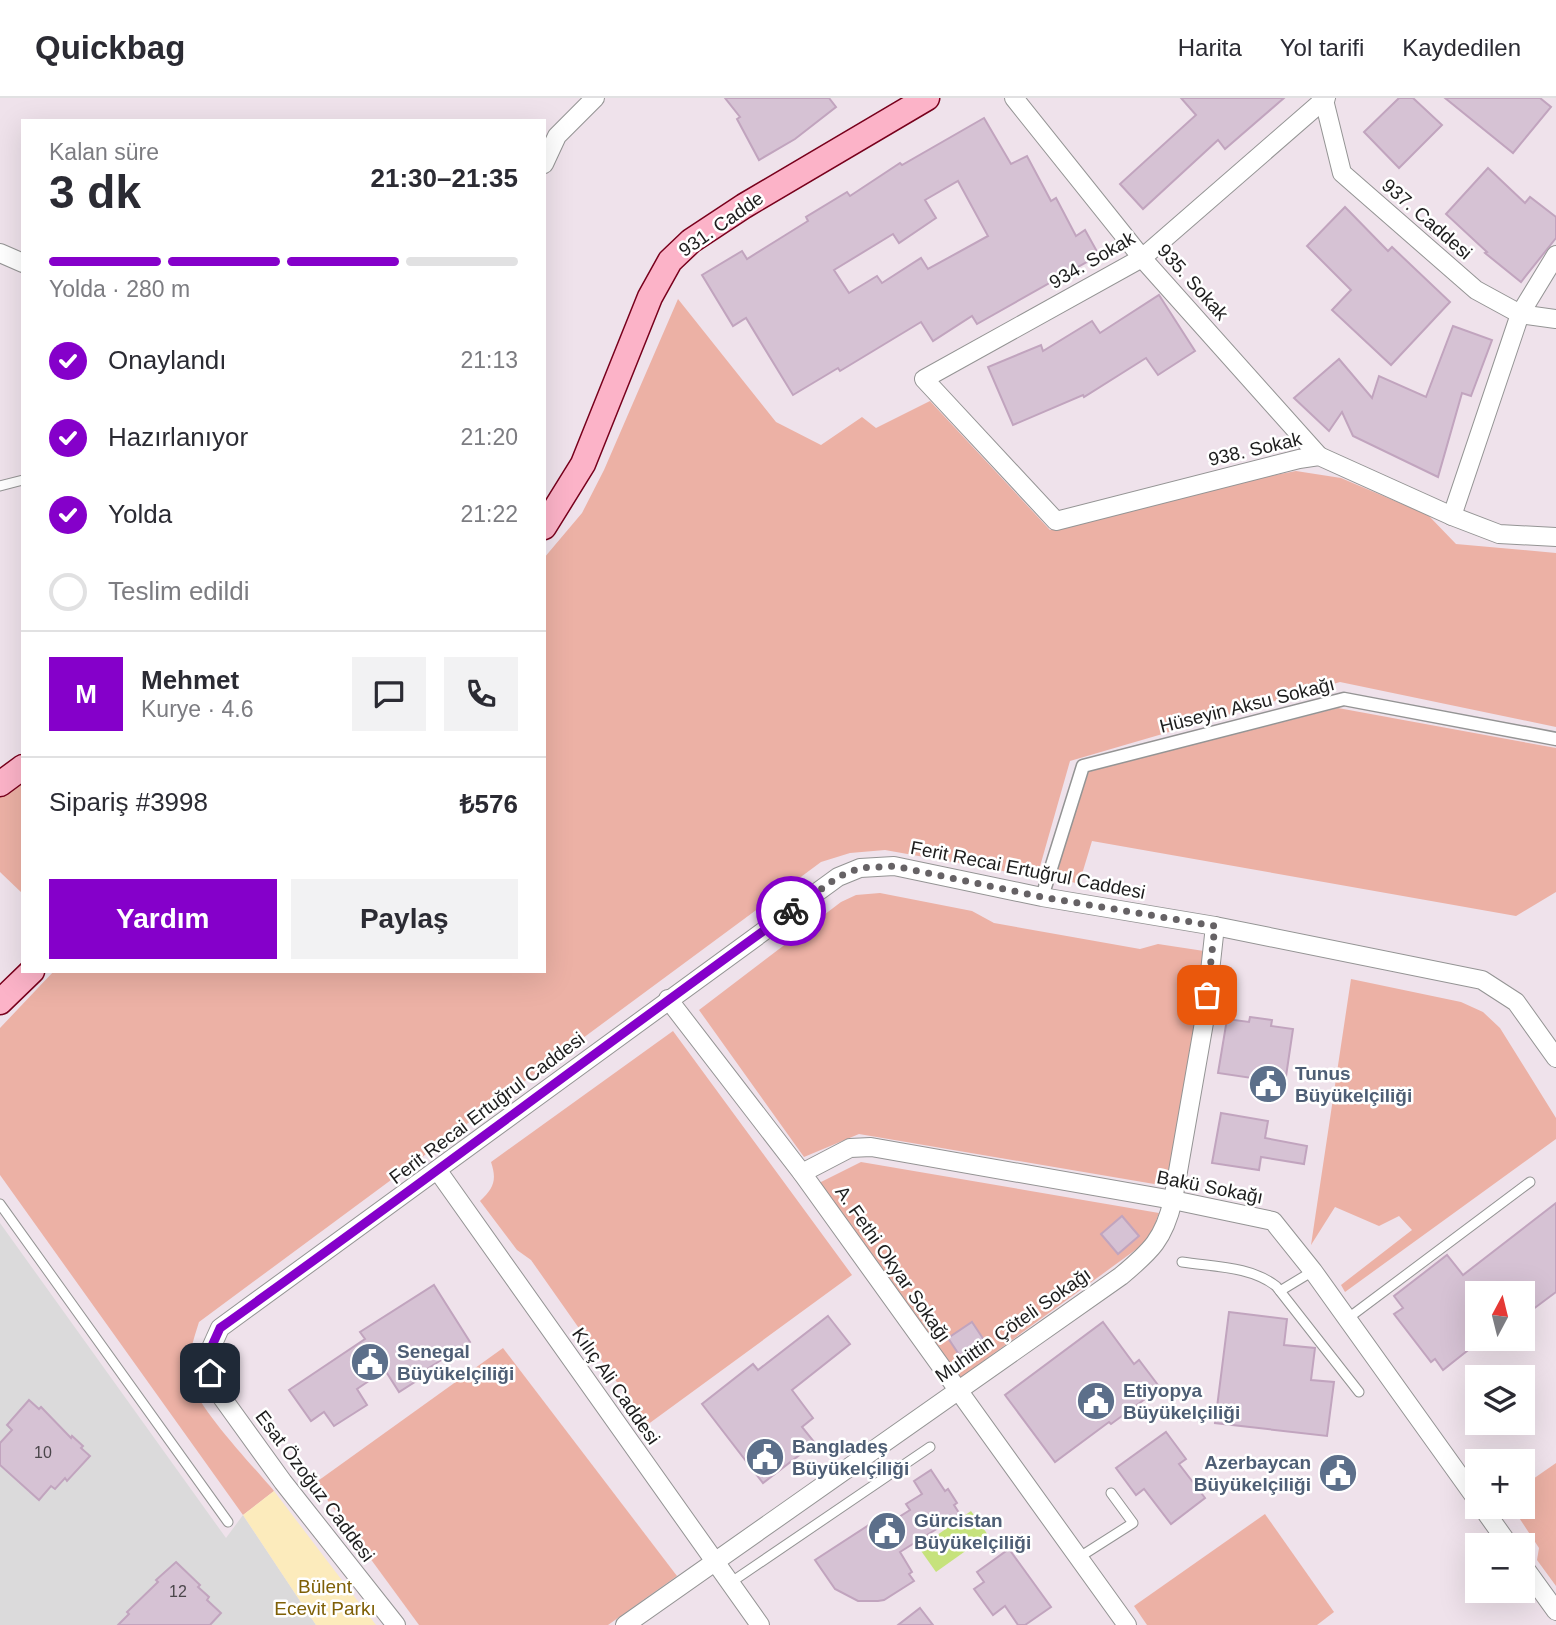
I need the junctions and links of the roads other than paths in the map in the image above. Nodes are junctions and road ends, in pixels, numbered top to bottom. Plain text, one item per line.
1 (927, 98) edge
2 (1014, 98) edge
3 (592, 99) edge
4 (1325, 99) edge
5 (546, 160) edge
6 (0, 253) edge
7 (1556, 255) edge
8 (1142, 258) junction
9 (21, 262) edge
10 (1520, 314) junction
11 (1556, 319) edge
12 (924, 379) joint
13 (1319, 456) junction
14 (21, 481) edge
15 (0, 486) edge
16 (552, 505) edge
17 (1452, 516) junction
18 (546, 522) edge
19 (1556, 537) edge
20 (1556, 739) edge
21 (21, 768) edge
22 (0, 784) edge
23 (1042, 897) junction
24 (1215, 926) junction
25 (30, 973) edge
26 (668, 999) junction
27 (0, 1002) edge
28 (1556, 1058) edge
29 (438, 1171) junction
30 (802, 1173) junction
31 (1531, 1182) dead end
32 (1173, 1200) junction
33 (0, 1204) edge
34 (1182, 1262) dead end
35 (1313, 1271) junction
36 (1280, 1291) junction
37 (1347, 1319) junction
38 (220, 1328) joint
39 (957, 1390) junction
40 (1359, 1392) dead end
41 (930, 1447) dead end
42 (1465, 1483) edge
43 (1111, 1493) dead end
44 (228, 1522) dead end
45 (1078, 1558) junction
46 (715, 1561) junction
47 (1535, 1582) edge
48 (730, 1583) junction
49 (1556, 1611) edge
50 (396, 1625) edge
51 (625, 1625) edge
52 (760, 1625) edge
53 (1127, 1625) edge

1 - 16 main road, 931. Cadde
2 - 8 street, 935. Sokak
3 - 5 street
4 - 8 street, 934. Sokak
4 - 10 street, 937. Caddesi
6 - 9 street
7 - 10 street
8 - 12 street, 934. Sokak
8 - 13 street, 935. Sokak
10 - 11 street, 937. Caddesi
10 - 17 street
12 - 13 street, 938. Sokak
13 - 17 street, 938. Sokak
14 - 15 lane
16 - 18 main road, 931. Cadde
17 - 19 street
20 - 23 street, Hüseyin Aksu Sokağı
21 - 22 main road
23 - 24 street, Ferit Recai Ertuğrul Caddesi
23 - 26 street, Ferit Recai Ertuğrul Caddesi
24 - 28 street, Ferit Recai Ertuğrul Caddesi
24 - 32 street, Muhittin Çöteli Sokağı
25 - 27 main road
26 - 29 street, Ferit Recai Ertuğrul Caddesi
26 - 30 street, A. Fethi Okyar Sokağı
29 - 38 street, Ferit Recai Ertuğrul Caddesi
29 - 46 street, Kılıç Ali Caddesi
30 - 32 street, Bakü Sokağı
30 - 39 street, A. Fethi Okyar Sokağı
31 - 37 lane
32 - 35 street, Bakü Sokağı
32 - 39 street, Muhittin Çöteli Sokağı
33 - 44 lane
34 - 36 lane
35 - 36 lane
35 - 37 street, Bakü Sokağı
36 - 40 lane
37 - 42 street, Bakü Sokağı
38 - 50 street, Esat Özoğuz Caddesi
39 - 45 street, A. Fethi Okyar Sokağı
39 - 46 street, Muhittin Çöteli Sokağı
41 - 48 lane
43 - 45 lane
45 - 53 street, A. Fethi Okyar Sokağı
46 - 48 street, Kılıç Ali Caddesi
46 - 51 street, Muhittin Çöteli Sokağı
47 - 49 street
48 - 52 street, Kılıç Ali Caddesi

